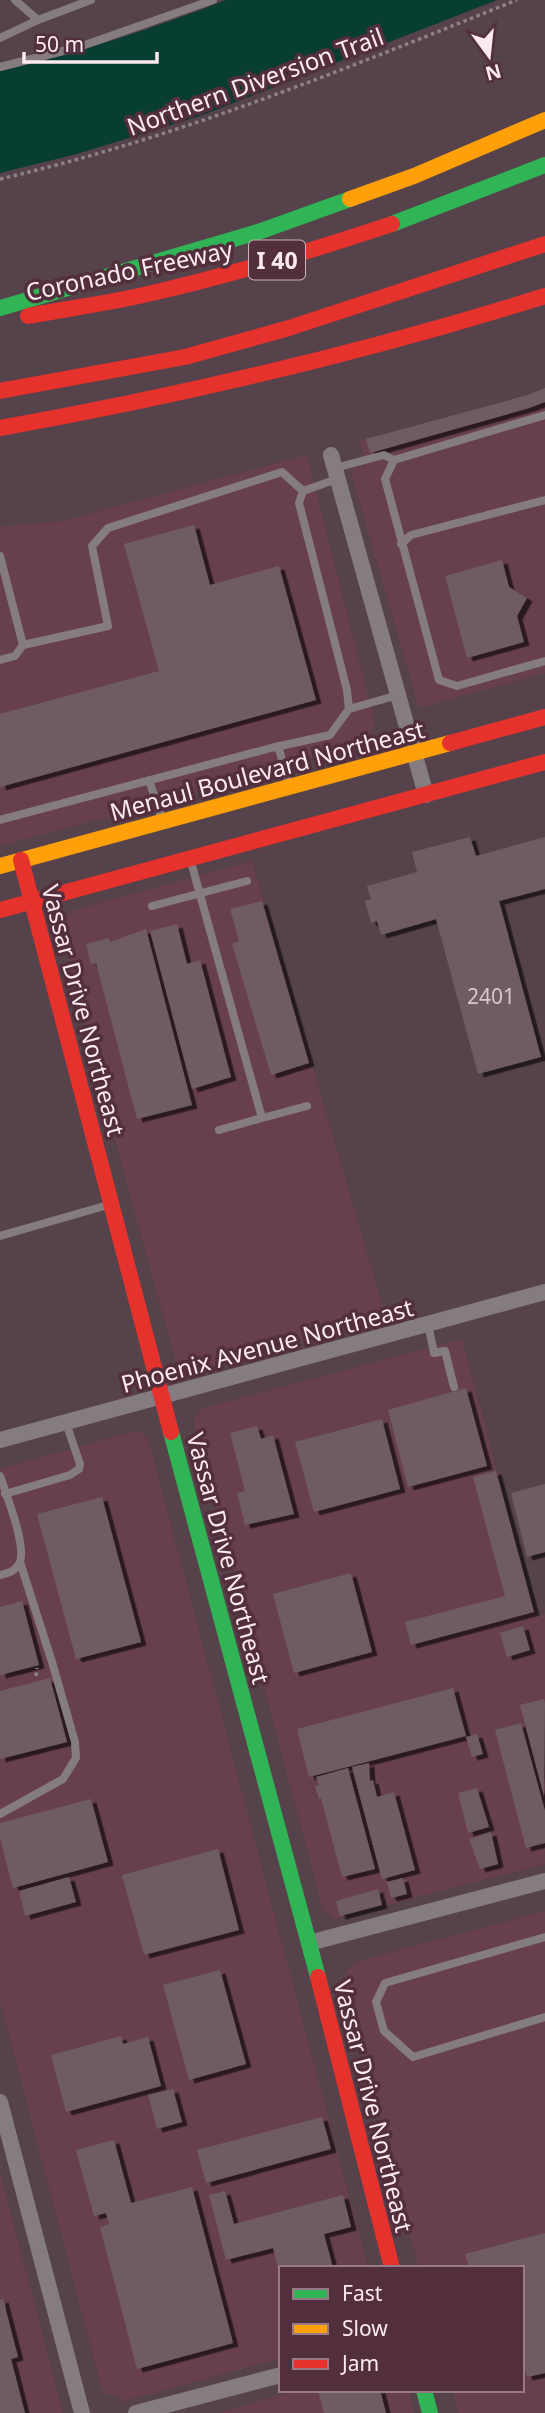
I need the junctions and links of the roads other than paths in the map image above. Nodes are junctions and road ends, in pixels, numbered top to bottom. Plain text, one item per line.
1 (15, 0) edge
2 (91, 0) edge
3 (214, 0) edge
4 (38, 20) junction
5 (0, 38) edge
6 (0, 67) edge
7 (545, 120) edge
8 (545, 164) edge
9 (545, 244) edge
10 (545, 296) edge
11 (0, 309) edge
12 (0, 321) edge
13 (0, 391) edge
14 (545, 415) edge
15 (0, 428) edge
16 (394, 460) junction
17 (335, 467) junction
18 (303, 491) junction
19 (545, 500) edge
20 (401, 544) junction
21 (0, 556) edge
22 (23, 645) junction
23 (0, 660) edge
24 (545, 660) edge
25 (398, 695) junction
26 (349, 709) junction
27 (545, 717) edge
28 (278, 746) junction
29 (415, 753) junction
30 (545, 762) edge
31 (149, 780) junction
32 (290, 787) junction
33 (426, 794) junction
34 (0, 820) edge
35 (163, 821) junction
36 (190, 859) junction
37 (21, 860) junction
38 (0, 866) edge
39 (247, 881) dead end
40 (199, 894) junction
41 (33, 901) junction
42 (152, 906) dead end
43 (0, 910) edge
44 (307, 1106) dead end
45 (262, 1118) junction
46 (219, 1130) dead end
47 (112, 1204) junction
48 (0, 1236) edge
49 (545, 1292) edge
50 (428, 1324) junction
51 (454, 1387) dead end
52 (162, 1397) junction
53 (66, 1423) junction
54 (0, 1440) edge
55 (0, 1476) edge
56 (5, 1494) junction
57 (20, 1562) junction
58 (0, 1575) edge
59 (0, 1814) edge
60 (545, 1881) edge
61 (545, 1937) edge
62 (310, 1943) junction
63 (545, 2017) edge
64 (0, 2102) edge
65 (391, 2266) edge
66 (279, 2376) edge
67 (425, 2392) edge
68 (82, 2413) edge
69 (136, 2413) edge
70 (430, 2413) edge

1 - 4 lane
2 - 4 lane
3 - 6 lane
4 - 5 lane
7 - 11 main road
8 - 12 main road, Coronado Freeway / I 40
9 - 13 main road
10 - 15 main road
14 - 16 lane
16 - 17 lane
16 - 20 lane
17 - 18 lane
17 - 25 street
18 - 22 lane
18 - 26 lane
19 - 20 lane
20 - 24 lane
21 - 22 lane
22 - 23 lane
25 - 26 lane
25 - 29 street
26 - 28 lane
27 - 29 main road, Menaul Boulevard Northeast
28 - 31 lane
28 - 32 lane
29 - 32 main road, Menaul Boulevard Northeast
29 - 33 street
30 - 33 main road
31 - 34 lane
31 - 35 lane
32 - 35 main road, Menaul Boulevard Northeast
33 - 36 main road
35 - 37 main road, Menaul Boulevard Northeast
36 - 40 lane
36 - 41 main road
37 - 38 main road, Menaul Boulevard Northeast
37 - 41 main road, Vassar Drive Northeast
39 - 40 lane
40 - 42 lane
40 - 45 lane
41 - 43 main road
41 - 47 main road, Vassar Drive Northeast
44 - 45 lane
45 - 46 lane
47 - 48 lane
47 - 52 main road, Vassar Drive Northeast
49 - 50 street, Phoenix Avenue Northeast
50 - 51 lane
50 - 52 street, Phoenix Avenue Northeast
52 - 53 street, Phoenix Avenue Northeast
52 - 62 main road, Vassar Drive Northeast
53 - 54 street, Phoenix Avenue Northeast
53 - 56 lane
55 - 56 lane
56 - 57 lane
57 - 58 lane
57 - 59 lane
60 - 62 street
61 - 63 lane
62 - 65 main road, Vassar Drive Northeast
64 - 68 street
66 - 69 street
67 - 70 main road

